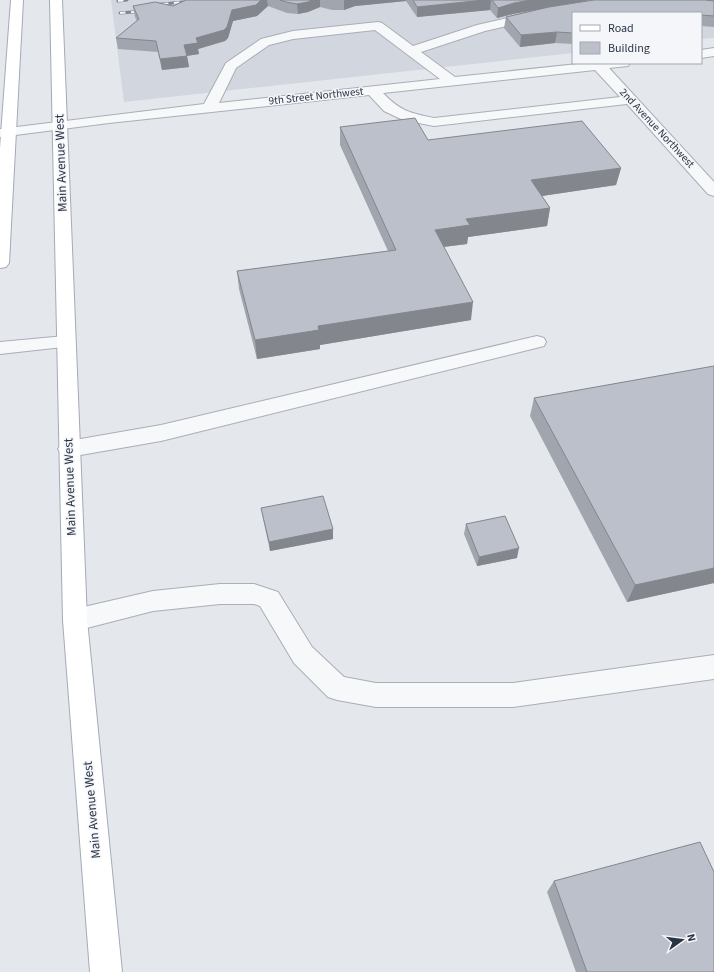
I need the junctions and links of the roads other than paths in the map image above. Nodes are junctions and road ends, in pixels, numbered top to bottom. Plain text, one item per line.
1 (17, 0) edge
2 (56, 0) edge
3 (549, 13) edge
4 (412, 51) junction
5 (714, 52) edge
6 (702, 54) edge
7 (615, 64) edge
8 (598, 66) junction
9 (453, 82) junction
10 (372, 90) junction
11 (630, 100) junction
12 (209, 108) junction
13 (59, 125) junction
14 (5, 132) edge
15 (714, 191) edge
16 (0, 263) edge
17 (65, 342) junction
18 (537, 342) dead end
19 (0, 348) edge
20 (68, 450) junction
21 (75, 620) junction
22 (714, 667) edge
23 (106, 972) edge

1 - 14 main road
2 - 13 main road, Main Avenue West
3 - 4 street
4 - 9 street
4 - 12 street
5 - 6 street
7 - 8 street, 9th Street Northwest
8 - 9 street, 9th Street Northwest
8 - 11 street, 2nd Avenue Northwest
9 - 10 street, 9th Street Northwest
10 - 11 street
10 - 12 street, 9th Street Northwest
11 - 15 street, 2nd Avenue Northwest
12 - 13 street, 9th Street Northwest
13 - 14 street, 9th Street Northwest
13 - 17 main road, Main Avenue West
14 - 16 main road
17 - 19 street
17 - 20 main road, Main Avenue West
18 - 20 street
20 - 21 main road, Main Avenue West
21 - 22 street
21 - 23 main road, Main Avenue West

